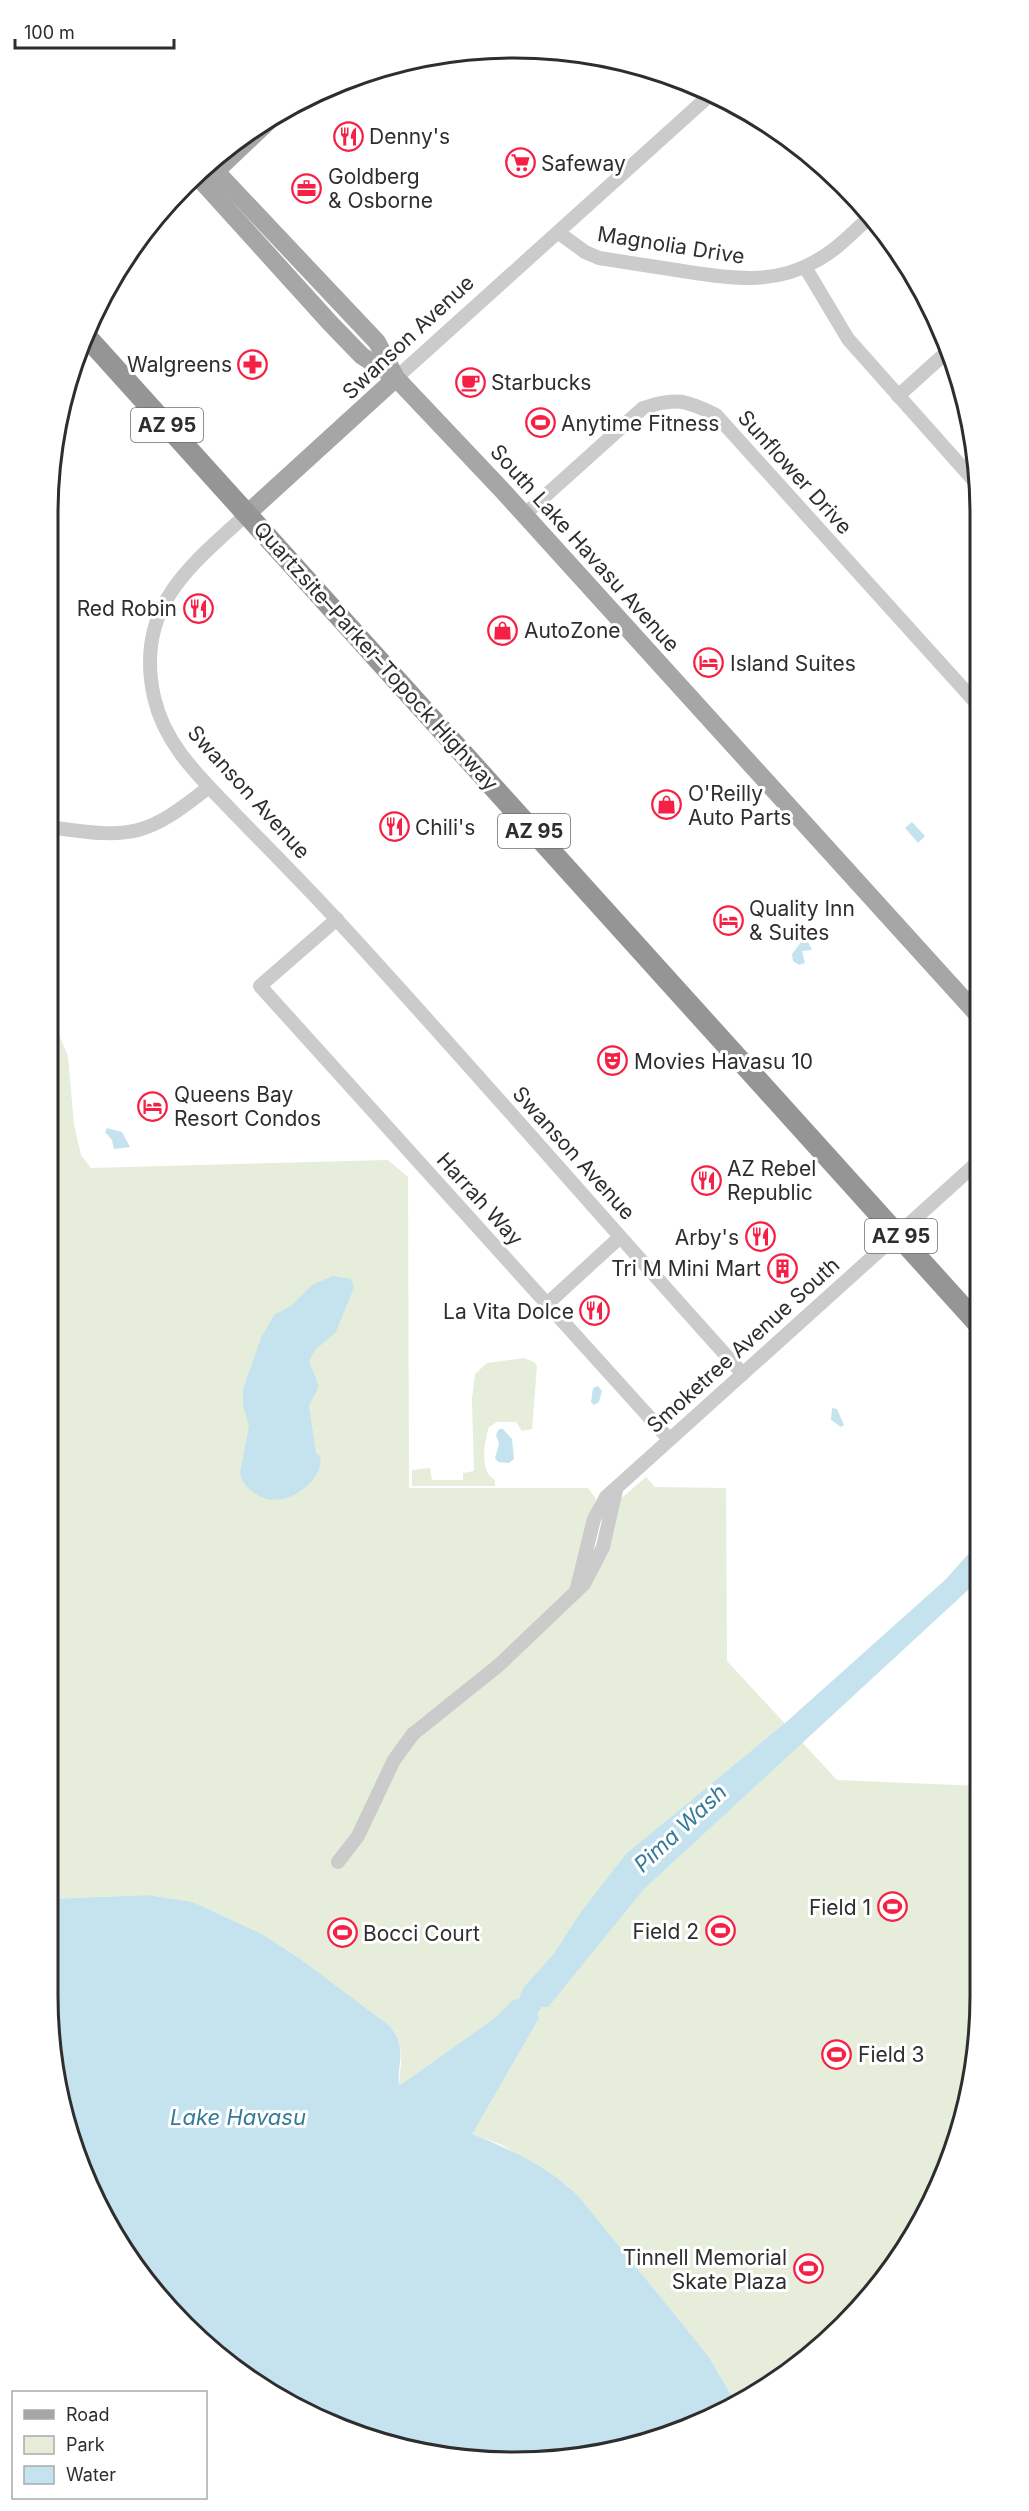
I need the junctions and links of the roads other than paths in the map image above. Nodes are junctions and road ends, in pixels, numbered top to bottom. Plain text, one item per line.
1 (704, 100) edge
2 (210, 176) edge
3 (864, 222) edge
4 (559, 233) junction
5 (805, 267) junction
6 (92, 343) edge
7 (942, 356) edge
8 (396, 378) junction
9 (898, 396) junction
10 (969, 475) edge
11 (248, 513) junction
12 (524, 515) junction
13 (970, 696) edge
14 (209, 787) junction
15 (58, 828) edge
16 (337, 919) junction
17 (970, 1006) edge
18 (970, 1169) edge
19 (899, 1234) junction
20 (619, 1238) junction
21 (547, 1304) junction
22 (970, 1315) edge
23 (743, 1374) junction
24 (669, 1440) junction
25 (338, 1862) dead end

1 - 4 street, Swanson Avenue
2 - 8 main road, South Lake Havasu Avenue
3 - 5 street, Magnolia Drive
4 - 5 street, Magnolia Drive
4 - 8 street, Swanson Avenue
5 - 9 street
6 - 11 highway, Quartzsite–Parker–Topock Highway / AZ 95
7 - 9 street
8 - 11 main road, Swanson Avenue
8 - 12 main road, South Lake Havasu Avenue
9 - 10 street
11 - 14 street, Swanson Avenue
11 - 19 highway, Quartzsite–Parker–Topock Highway / AZ 95
12 - 13 street, Sunflower Drive
12 - 17 main road, South Lake Havasu Avenue
14 - 15 street
14 - 16 street, Swanson Avenue
16 - 20 street, Swanson Avenue
16 - 21 street, Harrah Way
18 - 19 street, Smoketree Avenue South
19 - 22 highway, Quartzsite–Parker–Topock Highway / AZ 95
19 - 23 street, Smoketree Avenue South
20 - 21 street
20 - 23 street, Swanson Avenue
21 - 24 street, Harrah Way
23 - 24 street, Smoketree Avenue South
24 - 25 street, Smoketree Avenue South

